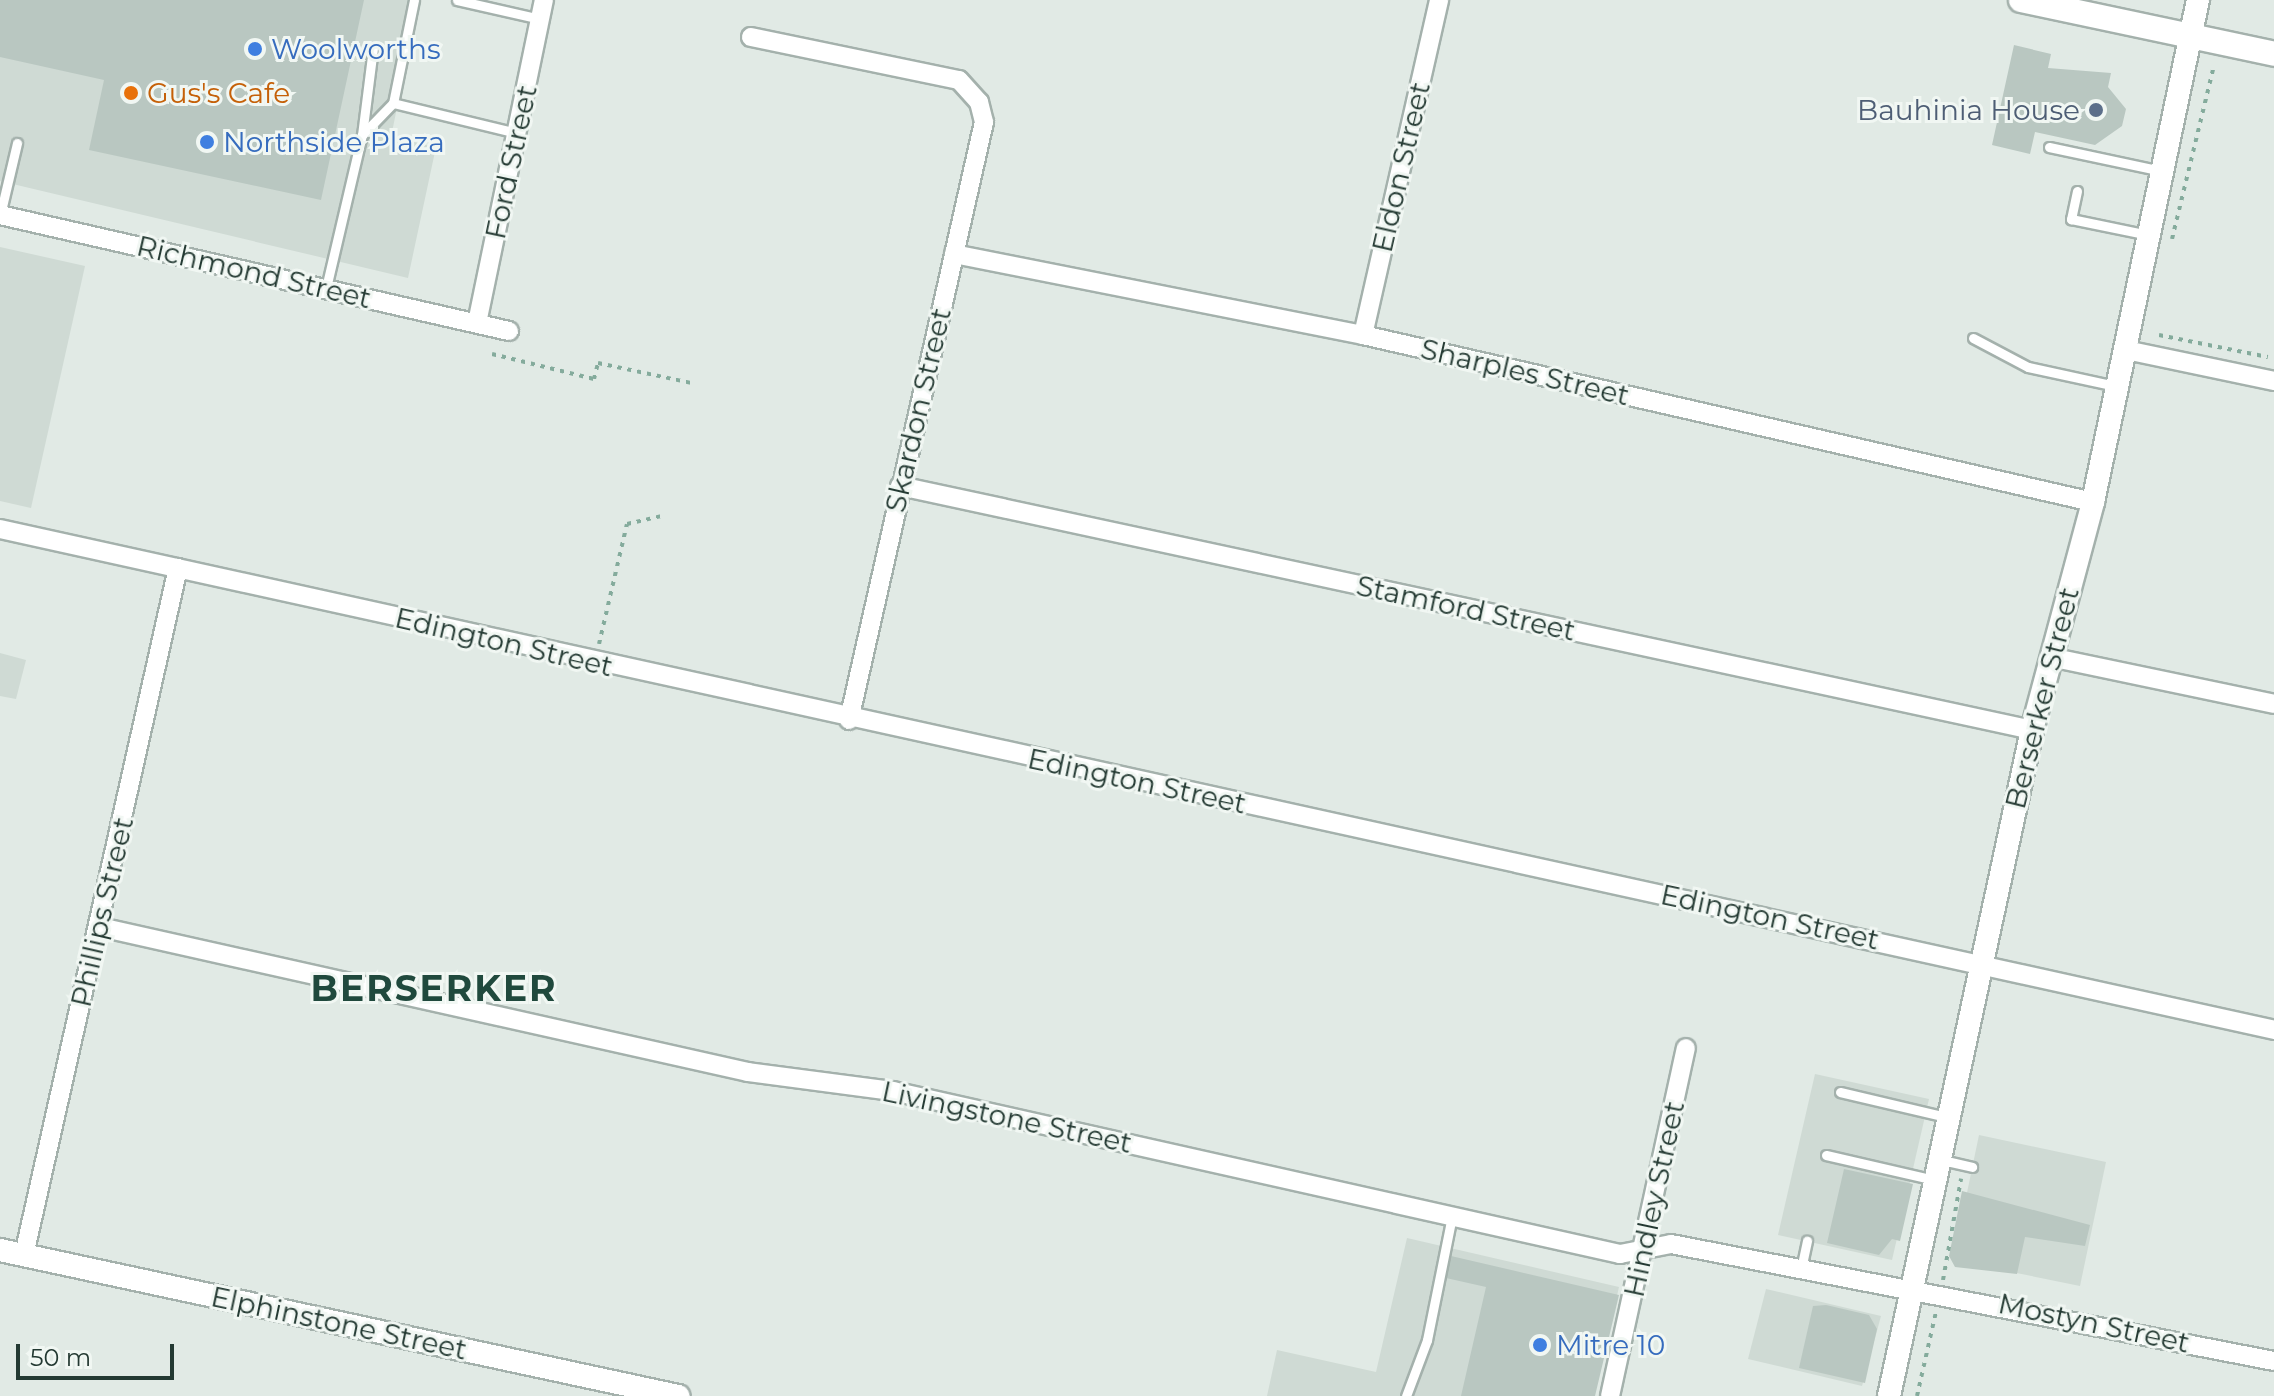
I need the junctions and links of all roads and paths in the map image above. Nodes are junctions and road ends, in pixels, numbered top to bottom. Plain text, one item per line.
1 (414, 0) edge
2 (457, 0) edge
3 (544, 0) edge
4 (1439, 0) edge
5 (2021, 0) edge
6 (2198, 0) edge
7 (540, 19) junction
8 (751, 37) dead end
9 (2190, 37) junction
10 (373, 48) dead end
11 (2274, 54) edge
12 (2215, 62) dead end
13 (393, 103) junction
14 (517, 133) junction
15 (362, 135) junction
16 (17, 143) dead end
17 (2049, 147) dead end
18 (2162, 171) junction
19 (2077, 191) dead end
20 (0, 215) edge
21 (2149, 235) junction
22 (954, 254) junction
23 (2168, 256) dead end
24 (326, 288) junction
25 (477, 323) junction
26 (509, 331) dead end
27 (1363, 335) junction
28 (1973, 338) dead end
29 (2135, 352) junction
30 (492, 354) dead end
31 (2268, 357) dead end
32 (2274, 381) edge
33 (691, 383) dead end
34 (2119, 386) junction
35 (900, 486) junction
36 (2093, 502) junction
37 (662, 516) dead end
38 (0, 529) edge
39 (178, 568) junction
40 (2050, 657) junction
41 (595, 662) junction
42 (2274, 704) edge
43 (849, 720) junction
44 (2032, 730) junction
45 (100, 927) junction
46 (1979, 963) junction
47 (2274, 1030) edge
48 (1686, 1048) dead end
49 (1840, 1092) dead end
50 (1950, 1118) junction
51 (1826, 1155) dead end
52 (1954, 1168) junction
53 (1452, 1216) junction
54 (1807, 1241) dead end
55 (0, 1250) edge
56 (1643, 1250) junction
57 (24, 1255) junction
58 (1800, 1273) junction
59 (1913, 1290) junction
60 (1941, 1292) junction
61 (2274, 1361) edge
62 (643, 1392) edge
63 (678, 1396) edge
64 (1406, 1396) edge
65 (1610, 1396) edge
66 (1889, 1396) edge
67 (1917, 1396) edge

1 - 13 lane
2 - 7 lane
3 - 7 street, Ford Street
4 - 27 street, Eldon Street
5 - 9 main road
6 - 9 street, Berserker Street
7 - 14 street, Ford Street
8 - 22 street, Skardon Street
9 - 11 main road
9 - 18 street, Berserker Street
10 - 15 lane
12 - 23 path
13 - 14 lane
13 - 15 lane
14 - 25 street, Ford Street
15 - 24 lane
16 - 20 lane
17 - 18 lane
18 - 21 street, Berserker Street
19 - 21 lane
20 - 24 street, Richmond Street
21 - 29 street, Berserker Street
22 - 27 street, Sharples Street
22 - 35 street, Skardon Street
24 - 25 street, Richmond Street
25 - 26 street, Richmond Street
27 - 36 street, Sharples Street
28 - 34 lane
29 - 31 path
29 - 32 street
29 - 34 street, Berserker Street
30 - 33 path
34 - 36 street, Berserker Street
35 - 43 street, Skardon Street
35 - 44 street, Stamford Street
36 - 40 street, Berserker Street
37 - 41 path
38 - 39 street, Edington Street
39 - 41 street, Edington Street
39 - 45 street, Phillips Street
40 - 42 street
40 - 44 street, Berserker Street
41 - 43 street, Edington Street
43 - 46 street, Edington Street
44 - 46 street, Berserker Street
45 - 53 street, Livingstone Street
45 - 57 street, Phillips Street
46 - 47 street, Edington Street
46 - 50 street, Berserker Street
48 - 56 street, Hindley Street
49 - 50 lane
50 - 52 street, Berserker Street
51 - 52 lane
52 - 59 street, Berserker Street
52 - 60 path
53 - 56 street, Livingstone Street
53 - 64 lane
54 - 58 lane
55 - 57 street, Elphinstone Street
56 - 58 street, Livingstone Street
56 - 65 street, Hindley Street
57 - 62 street, Elphinstone Street
58 - 59 street, Livingstone Street
59 - 60 street, Mostyn Street
59 - 66 street, Berserker Street
60 - 61 street, Mostyn Street
60 - 67 path
62 - 63 street, Elphinstone Street

